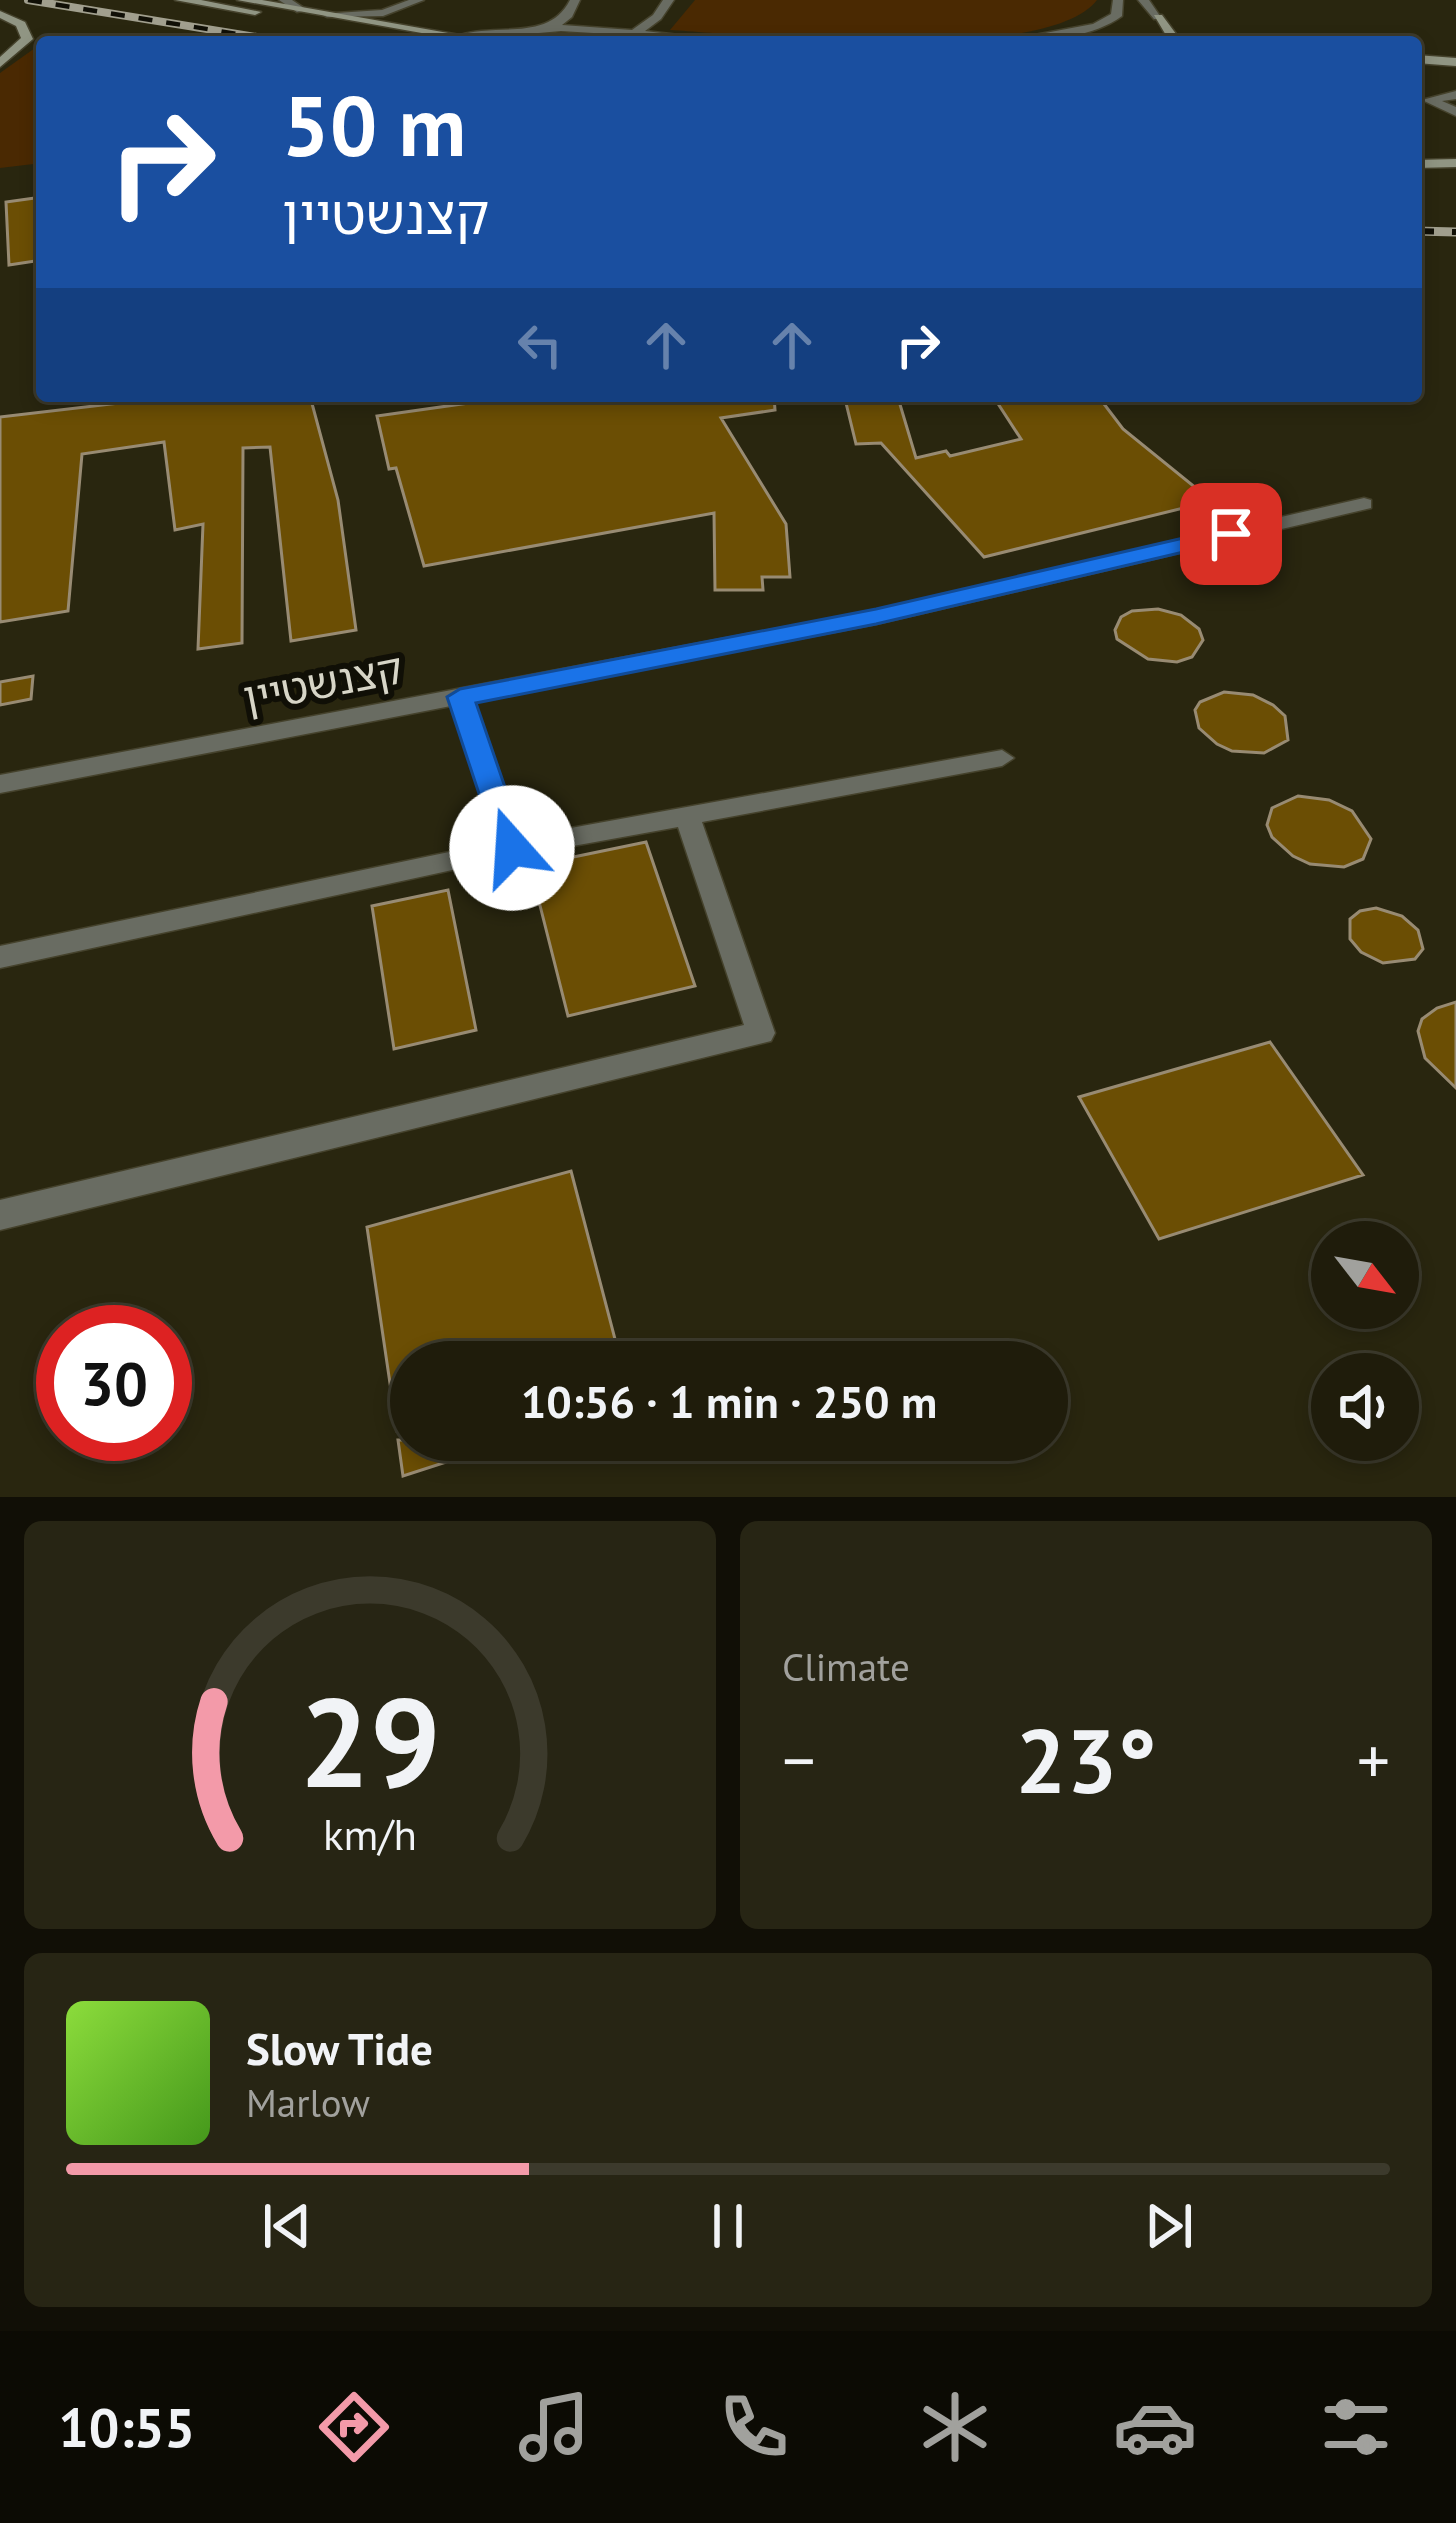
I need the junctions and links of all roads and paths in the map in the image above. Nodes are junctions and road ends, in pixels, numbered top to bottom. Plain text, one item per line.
1 (180, 0) edge
2 (242, 0) edge
3 (284, 0) edge
4 (419, 0) edge
5 (437, 0) edge
6 (575, 0) edge
7 (670, 0) edge
8 (1118, 0) edge
9 (1143, 0) edge
10 (301, 10) junction
11 (0, 14) edge
12 (327, 14) junction
13 (1158, 17) junction
14 (553, 28) junction
15 (419, 30) junction
16 (633, 35) junction
17 (393, 36) edge
18 (455, 36) edge
19 (471, 36) edge
20 (538, 36) edge
21 (647, 36) edge
22 (1040, 36) edge
23 (1159, 36) edge
24 (1172, 36) edge
25 (1422, 58) edge
26 (1456, 61) edge
27 (0, 63) edge
28 (1456, 95) edge
29 (1432, 106) junction
30 (1422, 109) edge
31 (1422, 111) edge
32 (1455, 112) edge
33 (1456, 163) edge
34 (1422, 164) edge
35 (1364, 504) dead end
36 (460, 697) junction
37 (1002, 758) dead end
38 (0, 784) edge
39 (687, 816) junction
40 (512, 848) junction
41 (0, 957) edge
42 (0, 1215) edge

1 - 17 street
2 - 10 street
3 - 10 street
4 - 12 street
5 - 15 street
6 - 14 street
7 - 16 street
8 - 22 street
9 - 13 street
10 - 12 street
11 - 27 street
12 - 15 street
13 - 23 street
13 - 24 street
14 - 16 street
14 - 19 street
14 - 20 street
15 - 18 street
16 - 21 street
25 - 26 street
28 - 29 street
29 - 30 street
29 - 32 street
31 - 32 street
33 - 34 street
35 - 36 street, קצנשטיין
36 - 38 street, קצנשטיין
36 - 40 street
37 - 39 street
39 - 40 street
39 - 42 street
40 - 41 street

